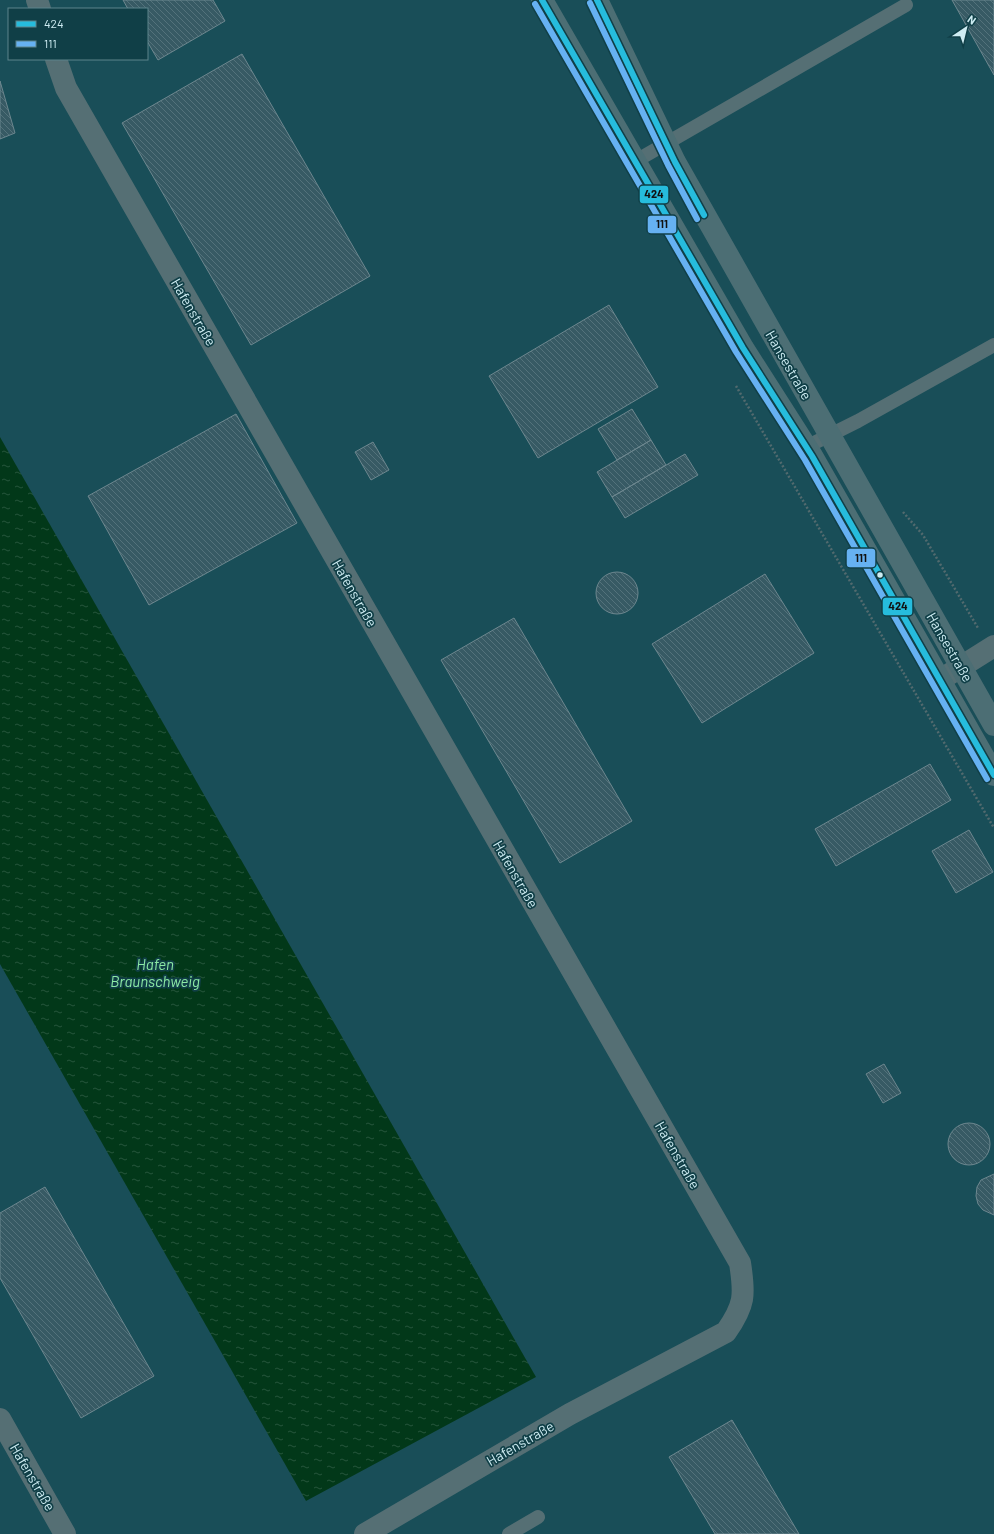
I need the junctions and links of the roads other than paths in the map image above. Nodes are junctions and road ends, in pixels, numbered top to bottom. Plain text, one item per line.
1 (597, 0) edge
2 (548, 2) edge
3 (906, 5) dead end
4 (56, 60) edge
5 (666, 145) junction
6 (634, 162) junction
7 (994, 345) edge
8 (829, 435) junction
9 (806, 447) junction
10 (994, 646) edge
11 (961, 666) junction
12 (940, 680) junction
13 (994, 724) edge
14 (993, 771) edge
15 (0, 1419) edge
16 (538, 1517) dead end
17 (65, 1534) edge
18 (365, 1534) edge
19 (509, 1534) edge

1 - 5 main road, Hansestraße
2 - 6 main road, Hansestraße
3 - 5 lane
4 - 18 street, Hafenstraße
5 - 6 lane
5 - 8 main road, Hansestraße
6 - 9 main road, Hansestraße
7 - 8 lane
8 - 9 lane
8 - 11 main road, Hansestraße
9 - 12 main road, Hansestraße
10 - 11 street
11 - 12 street
11 - 13 main road, Hansestraße
12 - 14 main road, Hansestraße
15 - 17 street, Hafenstraße
16 - 19 lane

